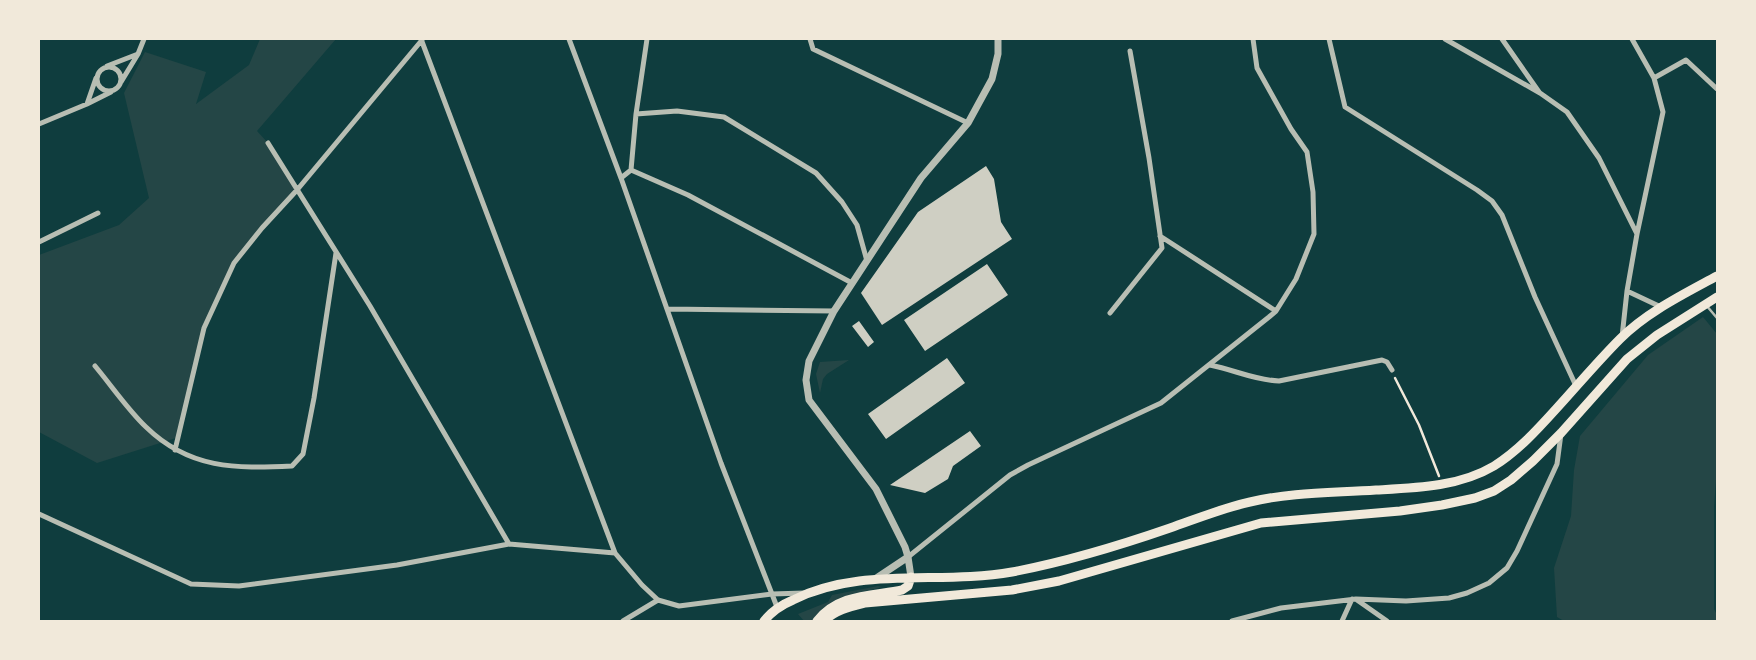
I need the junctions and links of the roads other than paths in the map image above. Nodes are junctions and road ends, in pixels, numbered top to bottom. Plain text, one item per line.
1 (144, 39) edge
2 (569, 39) edge
3 (647, 39) edge
4 (810, 39) edge
5 (998, 39) edge
6 (1253, 39) edge
7 (1329, 39) edge
8 (1445, 39) edge
9 (1502, 39) edge
10 (1632, 39) edge
11 (422, 40) edge
12 (1130, 51) dead end
13 (138, 54) junction
14 (106, 66) junction
15 (96, 78) junction
16 (1654, 78) junction
17 (120, 82) junction
18 (1717, 88) edge
19 (115, 89) junction
20 (1540, 93) junction
21 (87, 104) junction
22 (636, 114) junction
23 (968, 123) junction
24 (39, 124) edge
25 (268, 143) dead end
26 (631, 170) junction
27 (621, 178) junction
28 (298, 190) junction
29 (98, 214) dead end
30 (1637, 234) junction
31 (1160, 236) junction
32 (39, 242) edge
33 (336, 252) junction
34 (867, 261) junction
35 (1717, 276) edge
36 (852, 283) junction
37 (1627, 291) junction
38 (1717, 297) edge
39 (1705, 304) junction
40 (1661, 307) junction
41 (668, 309) junction
42 (1276, 310) junction
43 (834, 311) junction
44 (1110, 313) dead end
45 (1717, 318) edge
46 (1622, 337) junction
47 (1210, 365) junction
48 (95, 366) dead end
49 (1392, 370) road end
50 (1576, 386) junction
51 (1561, 433) junction
52 (175, 450) junction
53 (39, 514) edge
54 (509, 544) junction
55 (615, 553) junction
56 (908, 557) junction
57 (911, 577) junction
58 (873, 580) junction
59 (808, 592) junction
60 (772, 594) junction
61 (1354, 599) junction
62 (658, 600) junction
63 (778, 607) junction
64 (623, 621) edge
65 (764, 621) edge
66 (816, 621) edge
67 (824, 621) edge
68 (1232, 621) edge
69 (1342, 621) edge
70 (1387, 621) edge

1 - 13 street
2 - 27 street
3 - 22 street
4 - 23 street
5 - 23 street
6 - 42 street
7 - 50 street
8 - 20 street
9 - 20 street
10 - 16 street
11 - 28 street
11 - 55 street
12 - 31 street
13 - 14 street
13 - 17 street
14 - 15 street
14 - 17 street
15 - 19 street
15 - 21 street
16 - 18 street
16 - 30 street
17 - 19 street
19 - 21 street
20 - 30 street
21 - 24 street
22 - 26 street
22 - 34 street
23 - 34 street
25 - 28 street
26 - 27 street
26 - 36 street
27 - 41 street
28 - 33 street
28 - 52 street
29 - 32 street
30 - 37 street
31 - 42 street
31 - 44 street
33 - 52 street
33 - 54 street
34 - 36 street
35 - 40 main road
36 - 43 street
37 - 40 street
37 - 46 street
38 - 39 main road
39 - 45 lane
39 - 51 main road
40 - 46 main road
41 - 43 street
41 - 60 street
42 - 47 street
43 - 56 street
46 - 50 main road
47 - 49 street
47 - 56 street
48 - 52 street
50 - 57 main road
51 - 61 street
51 - 67 main road
53 - 54 street
54 - 55 street
55 - 62 street
56 - 57 street
56 - 58 street
57 - 58 main road
57 - 66 main road
58 - 59 main road
59 - 60 street
59 - 63 main road
60 - 62 street
60 - 63 street
61 - 68 street
61 - 69 street
61 - 70 street
62 - 64 street
63 - 65 main road

